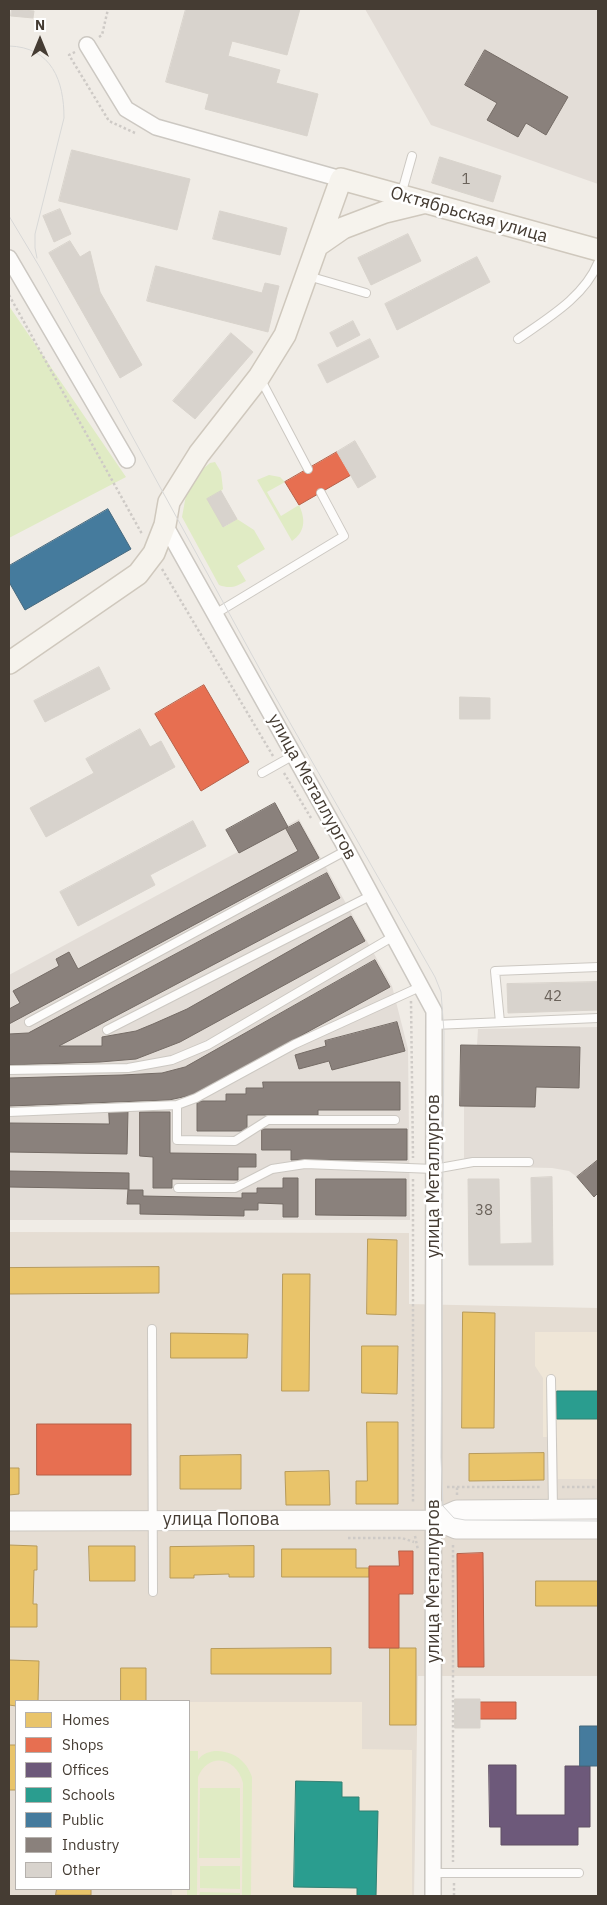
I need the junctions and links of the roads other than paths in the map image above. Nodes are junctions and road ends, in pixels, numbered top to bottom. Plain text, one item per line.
1 (87, 45) dead end
2 (412, 156) dead end
3 (341, 179) junction
4 (401, 196) junction
5 (424, 202) junction
6 (317, 246) junction
7 (598, 250) edge
8 (9, 258) edge
9 (598, 262) edge
10 (306, 275) junction
11 (366, 293) dead end
12 (518, 339) dead end
13 (259, 377) junction
14 (127, 460) dead end
15 (308, 469) dead end
16 (321, 492) dead end
17 (165, 525) junction
18 (216, 614) junction
19 (9, 663) edge
20 (294, 755) junction
21 (262, 773) dead end
22 (347, 850) junction
23 (372, 896) junction
24 (394, 936) junction
25 (598, 968) edge
26 (416, 989) junction
27 (598, 1018) edge
28 (29, 1022) dead end
29 (500, 1022) junction
30 (434, 1025) junction
31 (108, 1030) dead end
32 (9, 1070) edge
33 (177, 1105) junction
34 (9, 1112) edge
35 (395, 1120) dead end
36 (529, 1162) dead end
37 (434, 1169) junction
38 (178, 1188) dead end
39 (152, 1330) dead end
40 (551, 1379) dead end
41 (553, 1509) junction
42 (598, 1509) edge
43 (9, 1520) edge
44 (152, 1520) junction
45 (434, 1520) junction
46 (598, 1529) edge
47 (153, 1592) dead end
48 (433, 1873) junction
49 (579, 1873) dead end
50 (433, 1896) edge

1 - 3 street
2 - 4 lane
3 - 4 main road, Октябрьская улица
3 - 6 main road
4 - 5 main road, Октябрьская улица
5 - 6 main road
5 - 7 main road, Октябрьская улица
6 - 10 main road
8 - 14 street
9 - 12 lane
10 - 11 lane
10 - 13 main road
13 - 15 lane
13 - 17 main road
16 - 18 lane
17 - 18 street, улица Металлургов
17 - 19 main road
18 - 20 street, улица Металлургов
20 - 21 lane
20 - 22 street, улица Металлургов
22 - 23 street, улица Металлургов
22 - 28 lane
23 - 24 street, улица Металлургов
23 - 31 lane
24 - 26 street, улица Металлургов
24 - 32 lane
25 - 29 lane
26 - 30 street, улица Металлургов
26 - 33 lane
27 - 29 lane
29 - 30 lane
30 - 37 street, улица Металлургов
33 - 34 lane
33 - 35 lane
36 - 37 lane
37 - 38 lane
37 - 45 street, улица Металлургов
39 - 44 lane
40 - 41 lane
41 - 42 street, улица Попова
41 - 45 street, улица Попова
43 - 44 street, улица Попова
44 - 45 street, улица Попова
44 - 47 lane
45 - 46 street, улица Попова
45 - 48 street, улица Металлургов
48 - 49 lane
48 - 50 street, улица Металлургов

